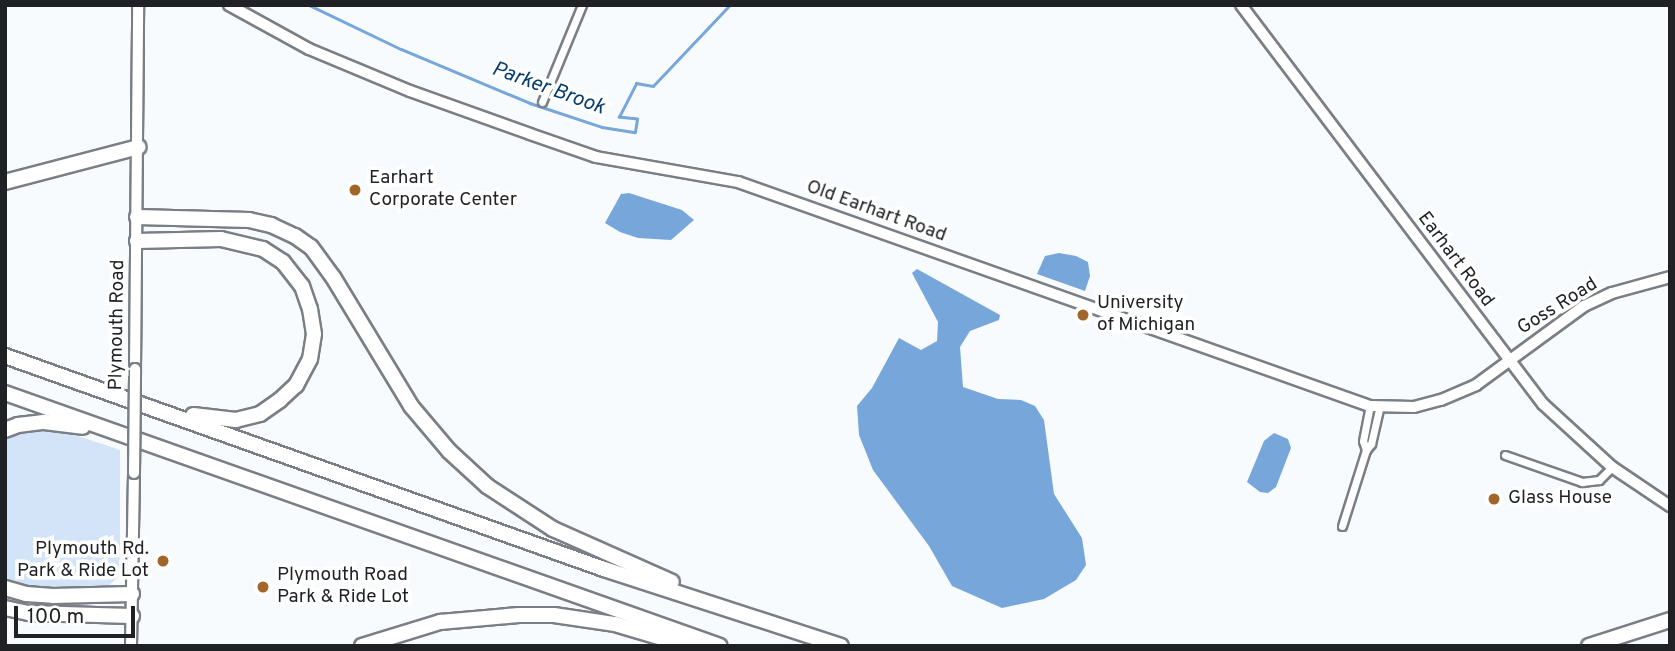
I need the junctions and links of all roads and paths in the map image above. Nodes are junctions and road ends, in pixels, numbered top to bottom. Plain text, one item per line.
1 (138, 5) edge
2 (229, 5) edge
3 (582, 5) edge
4 (1241, 5) edge
5 (542, 102) dead end
6 (138, 147) junction
7 (5, 182) edge
8 (137, 217) junction
9 (137, 241) junction
10 (1670, 277) edge
11 (5, 356) edge
12 (1508, 360) junction
13 (93, 386) junction
14 (5, 393) edge
15 (1374, 407) junction
16 (104, 429) junction
17 (5, 430) edge
18 (1505, 455) dead end
19 (1612, 467) junction
20 (1670, 506) edge
21 (1342, 526) dead end
22 (5, 588) edge
23 (132, 594) junction
24 (5, 608) edge
25 (132, 617) junction
26 (1670, 620) edge
27 (770, 623) junction
28 (131, 646) edge
29 (362, 646) edge
30 (689, 646) edge
31 (720, 646) edge
32 (841, 646) edge
33 (1589, 646) edge

1 - 6 main road, Plymouth Road
2 - 15 street, Old Earhart Road
3 - 5 street
4 - 12 street, Earhart Road
6 - 7 highway
6 - 8 main road, Plymouth Road
8 - 9 main road, Plymouth Road
8 - 27 highway
9 - 13 highway
9 - 23 main road, Plymouth Road, bridge
10 - 12 street, Goss Road
11 - 13 highway
12 - 15 street, Old Earhart Road
12 - 19 street, Earhart Road
13 - 27 highway
14 - 16 highway
15 - 21 street
16 - 17 highway
16 - 31 highway
18 - 19 street
19 - 20 street, Earhart Road
22 - 23 highway
23 - 25 main road, Plymouth Road
24 - 25 highway
25 - 28 main road, Plymouth Road
26 - 33 highway
27 - 32 highway
29 - 30 highway

